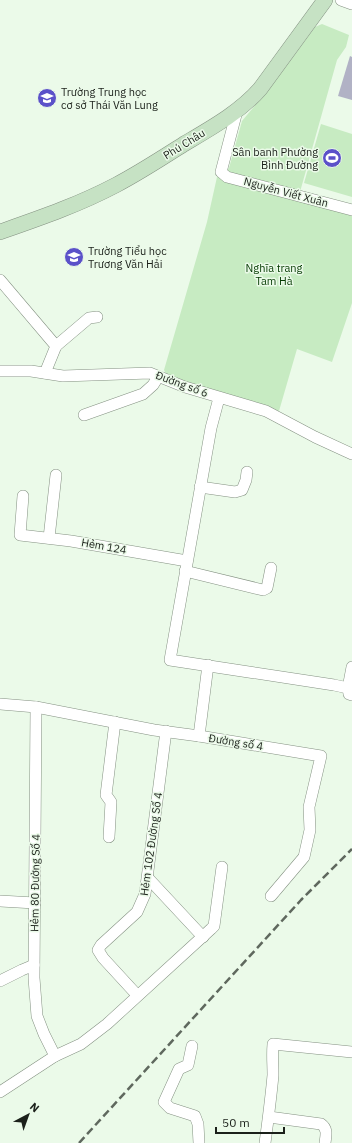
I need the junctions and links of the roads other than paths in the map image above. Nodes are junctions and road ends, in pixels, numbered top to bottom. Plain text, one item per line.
1 (325, 0) edge
2 (341, 0) edge
3 (352, 4) edge
4 (237, 111) junction
5 (352, 210) edge
6 (0, 232) edge
7 (0, 280) edge
8 (97, 317) dead end
9 (56, 346) junction
10 (0, 371) edge
11 (44, 373) junction
12 (158, 377) junction
13 (219, 398) junction
14 (84, 415) dead end
15 (352, 454) edge
16 (247, 472) dead end
17 (56, 475) dead end
18 (200, 487) junction
19 (23, 496) dead end
20 (49, 538) junction
21 (186, 566) junction
22 (271, 568) dead end
23 (208, 665) junction
24 (352, 667) edge
25 (350, 691) edge
26 (0, 704) edge
27 (36, 707) junction
28 (114, 722) junction
29 (166, 731) junction
30 (199, 736) junction
31 (109, 837) dead end
32 (222, 867) dead end
33 (148, 878) junction
34 (271, 896) dead end
35 (0, 901) edge
36 (35, 903) junction
37 (203, 938) junction
38 (34, 965) junction
39 (0, 981) edge
40 (137, 995) junction
41 (192, 1046) dead end
42 (352, 1052) edge
43 (55, 1056) junction
44 (0, 1092) edge
45 (269, 1117) junction
46 (199, 1143) edge
47 (265, 1143) edge
48 (325, 1143) edge

1 - 4 street, Phú Châu
2 - 3 street
4 - 5 street, Nguyễn Viết Xuân
4 - 6 street, Phú Châu
7 - 9 street
8 - 9 street
9 - 11 street
10 - 11 street, Đường số 6
11 - 12 street, Đường số 6
12 - 13 street, Đường số 6
12 - 14 street
13 - 15 street, Đường số 6
13 - 18 street
16 - 18 street
17 - 20 street
18 - 21 street
19 - 20 street, Hẻm 124
20 - 21 street, Hẻm 124
21 - 22 street, Hẻm 124
21 - 23 street
23 - 25 street
23 - 30 street
24 - 25 street
26 - 27 street, Đường số 4
27 - 28 street, Đường số 4
27 - 36 street, Hẻm 80 Đường Số 4
28 - 29 street, Đường số 4
28 - 31 street
29 - 30 street, Đường số 4
29 - 33 street, Hẻm 102 Đường Số 4
30 - 34 street, Đường số 4
32 - 37 street
33 - 37 street
33 - 40 street, Hẻm 102 Đường Số 4
35 - 36 street
36 - 38 street, Hẻm 80 Đường Số 4
37 - 40 street
38 - 39 street
38 - 43 street, Hẻm 80 Đường Số 4
40 - 43 street
41 - 46 street
42 - 45 street
43 - 44 street
45 - 47 street
45 - 48 street

